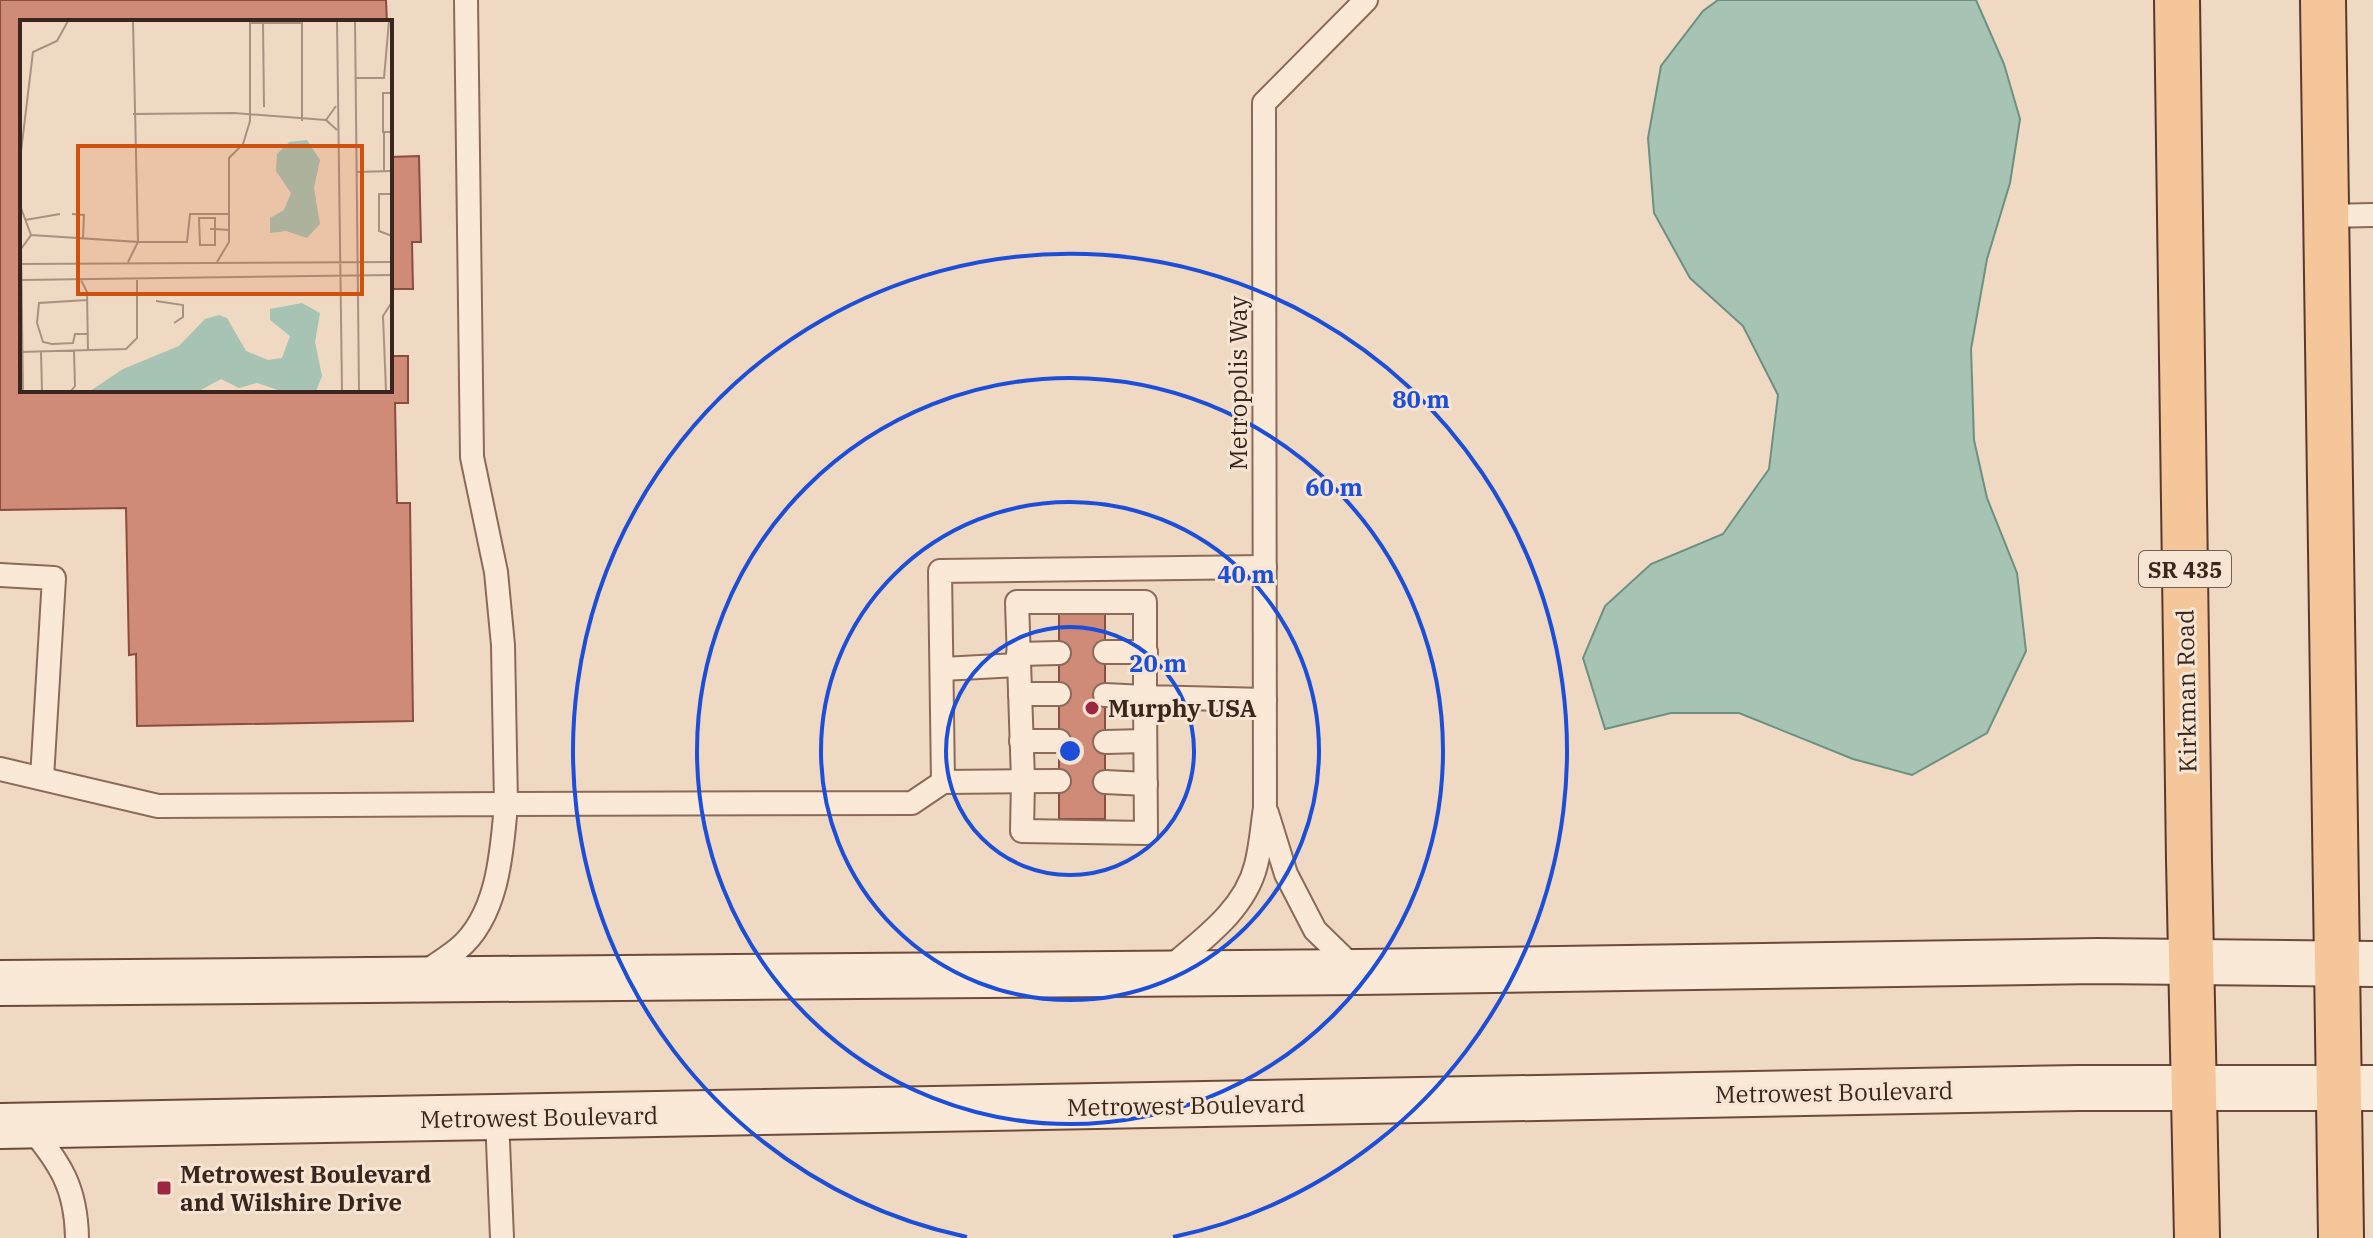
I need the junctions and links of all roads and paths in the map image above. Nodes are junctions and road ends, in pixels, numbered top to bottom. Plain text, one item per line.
1 (466, 0) edge
2 (1366, 0) edge
3 (2177, 0) edge
4 (2323, 0) edge
5 (2373, 215) edge
6 (2326, 216) junction
7 (1265, 567) junction
8 (0, 575) edge
9 (1105, 652) dead end
10 (1146, 652) junction
11 (1059, 653) dead end
12 (1019, 660) junction
13 (942, 669) junction
14 (1020, 694) junction
15 (1059, 694) dead end
16 (1105, 695) dead end
17 (1145, 697) junction
18 (1265, 700) junction
19 (1021, 741) junction
20 (1059, 741) dead end
21 (1144, 741) junction
22 (1105, 742) dead end
23 (0, 769) edge
24 (42, 778) junction
25 (1023, 780) junction
26 (1059, 781) dead end
27 (943, 782) junction
28 (1105, 782) dead end
29 (1146, 784) junction
30 (506, 804) junction
31 (1265, 808) junction
32 (2191, 961) junction
33 (2355, 963) edge
34 (1359, 972) junction
35 (1163, 974) junction
36 (415, 979) junction
37 (0, 983) edge
38 (2194, 1088) junction
39 (2356, 1089) edge
40 (497, 1118) junction
41 (14, 1126) edge
42 (77, 1238) edge
43 (502, 1238) edge
44 (2197, 1238) edge
45 (2341, 1238) edge

1 - 30 lane
2 - 7 lane, Metropolis Way
3 - 32 main road, Kirkman Road / SR 435
4 - 6 main road
5 - 6 lane
6 - 33 main road
7 - 13 lane
7 - 18 lane, Metropolis Way
8 - 24 lane
9 - 10 lane
10 - 12 lane
10 - 17 lane
11 - 12 lane
12 - 13 lane
12 - 14 lane
13 - 27 lane
14 - 15 lane
14 - 19 lane
16 - 17 lane
17 - 18 lane
17 - 21 lane
18 - 31 lane, Metropolis Way
19 - 20 lane
19 - 25 lane
21 - 22 lane
21 - 29 lane
23 - 24 lane
24 - 30 lane
25 - 26 lane
25 - 27 lane
25 - 29 lane
27 - 30 lane
28 - 29 lane
30 - 36 lane
31 - 34 lane
31 - 35 lane
32 - 33 street
32 - 34 street
32 - 38 main road, Kirkman Road / SR 435
33 - 39 main road
34 - 35 street
35 - 36 street
36 - 37 street
38 - 39 street, Metrowest Boulevard
38 - 40 street, Metrowest Boulevard
38 - 44 main road, Kirkman Road / SR 435
39 - 45 main road
40 - 41 street, Metrowest Boulevard
40 - 43 lane
41 - 42 lane

